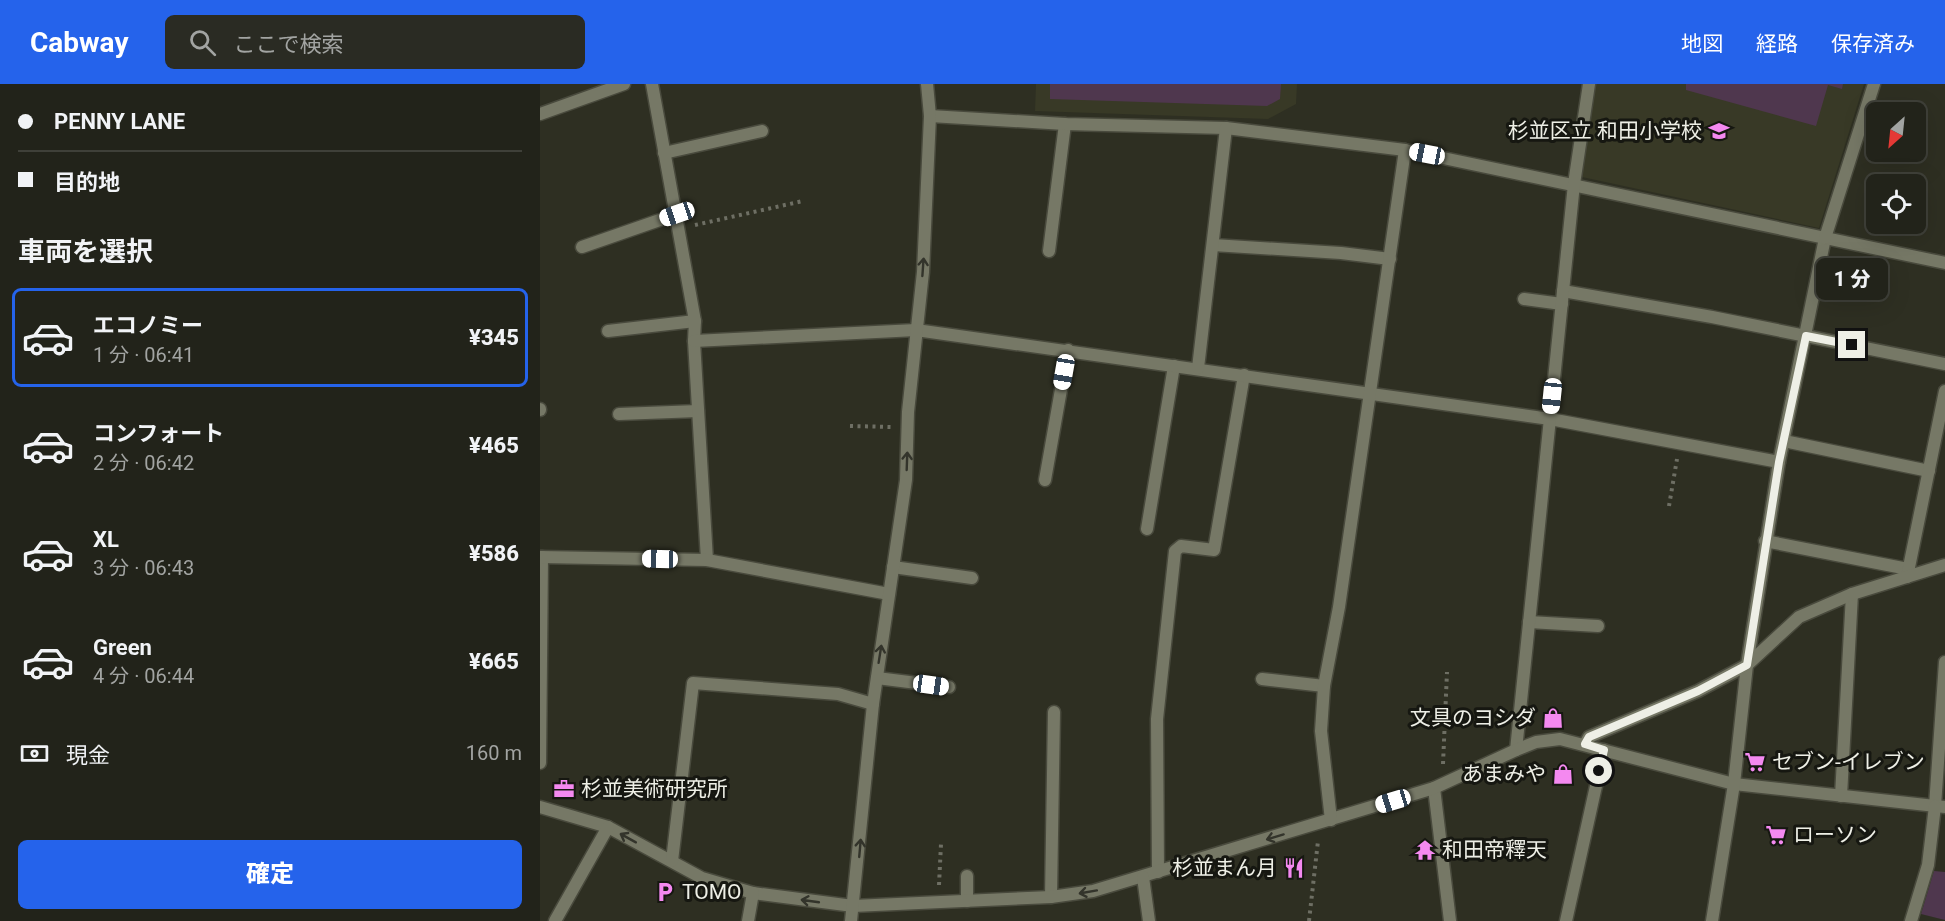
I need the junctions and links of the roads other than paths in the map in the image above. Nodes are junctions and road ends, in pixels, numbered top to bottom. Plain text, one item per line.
1 (624, 84) edge
2 (652, 84) edge
3 (927, 84) edge
4 (1589, 84) edge
5 (1874, 84) edge
6 (540, 114) edge
7 (930, 116) junction
8 (1065, 124) junction
9 (1226, 128) junction
10 (762, 131) dead end
11 (1406, 150) junction
12 (664, 153) junction
13 (1574, 184) junction
14 (677, 214) junction
15 (1825, 237) junction
16 (1213, 245) junction
17 (582, 247) dead end
18 (1049, 251) dead end
19 (1389, 259) junction
20 (1945, 263) edge
21 (1563, 297) junction
22 (1524, 299) dead end
23 (695, 321) junction
24 (916, 330) junction
25 (608, 331) dead end
26 (1806, 336) junction
27 (694, 341) junction
28 (1068, 350) junction
29 (1945, 364) edge
30 (1174, 366) junction
31 (1198, 368) junction
32 (1244, 375) junction
33 (1945, 391) edge
34 (1370, 393) junction
35 (698, 411) junction
36 (619, 414) dead end
37 (1550, 419) junction
38 (1784, 441) junction
39 (1779, 462) junction
40 (1929, 471) junction
41 (1046, 480) dead end
42 (1147, 529) dead end
43 (1765, 541) junction
44 (541, 557) edge
45 (707, 560) junction
46 (1945, 566) edge
47 (893, 567) junction
48 (1907, 573) junction
49 (972, 578) dead end
50 (889, 594) junction
51 (1852, 594) junction
52 (1529, 622) junction
53 (1598, 626) dead end
54 (1945, 662) edge
55 (1747, 665) junction
56 (877, 678) junction
57 (1262, 679) dead end
58 (1324, 686) junction
59 (949, 687) dead end
60 (873, 704) junction
61 (1054, 712) dead end
62 (1585, 744) junction
63 (1516, 750) junction
64 (1604, 750) junction
65 (540, 763) edge
66 (1734, 784) junction
67 (1438, 786) junction
68 (1841, 796) junction
69 (540, 807) edge
70 (1940, 807) edge
71 (1326, 822) junction
72 (608, 827) junction
73 (672, 861) junction
74 (1158, 872) junction
75 (967, 876) dead end
76 (1143, 877) junction
77 (753, 893) junction
78 (1051, 897) junction
79 (967, 901) junction
80 (853, 906) junction
81 (555, 921) edge
82 (748, 921) edge
83 (851, 921) edge
84 (1149, 921) edge
85 (1450, 921) edge
86 (1566, 921) edge
87 (1712, 921) edge
88 (1911, 921) edge

1 - 6 street
2 - 12 street
3 - 7 street
4 - 13 street
5 - 15 street
7 - 8 street
24 -> 7 street
8 - 9 street
8 - 18 street
9 - 11 street
9 - 16 street
10 - 12 street
11 - 13 street
11 - 19 street
12 - 14 street
13 - 15 street
13 - 21 street
14 - 17 street
14 - 23 street
15 - 20 street
15 - 26 street
16 - 19 street
16 - 31 street
19 - 34 street
21 - 22 street
21 - 26 street
21 - 37 street
23 - 25 street
23 - 27 street
24 - 27 street
24 - 28 street
47 -> 24 street
26 - 29 street
26 - 38 street
27 - 35 street
28 - 30 street
28 - 41 street
30 - 31 street
30 - 42 street
31 - 32 street
32 - 34 street
32 - 74 street
33 - 40 street
34 - 37 street
34 - 58 street
35 - 36 street
35 - 45 street
37 - 39 street
37 - 52 street
38 - 39 street
38 - 40 street
39 - 43 street
40 - 48 street
43 - 48 street
43 - 55 street
44 - 45 street
44 - 65 street
45 - 50 street
46 - 48 street
47 - 49 street
47 - 50 street
48 - 51 street
56 -> 50 street
51 - 55 street
51 - 68 street
52 - 53 street
52 - 63 street
54 - 70 street
55 - 62 street
55 - 66 street
56 - 59 street
56 - 60 street
57 - 58 street
58 - 71 street
60 - 73 street
80 -> 60 street
61 - 78 street
62 - 63 street
62 - 64 street
63 - 67 street
64 - 66 street
64 - 86 street
66 - 68 street
66 - 87 street
67 - 71 street
67 - 85 street
68 - 70 street
69 - 72 street
70 - 88 street
71 -> 74 street
73 -> 72 street
72 - 81 street
73 - 77 street
74 - 76 street
75 - 79 street
76 -> 78 street
76 - 84 street
80 -> 77 street
77 - 82 street
78 - 79 street
79 - 80 street
80 - 83 street

